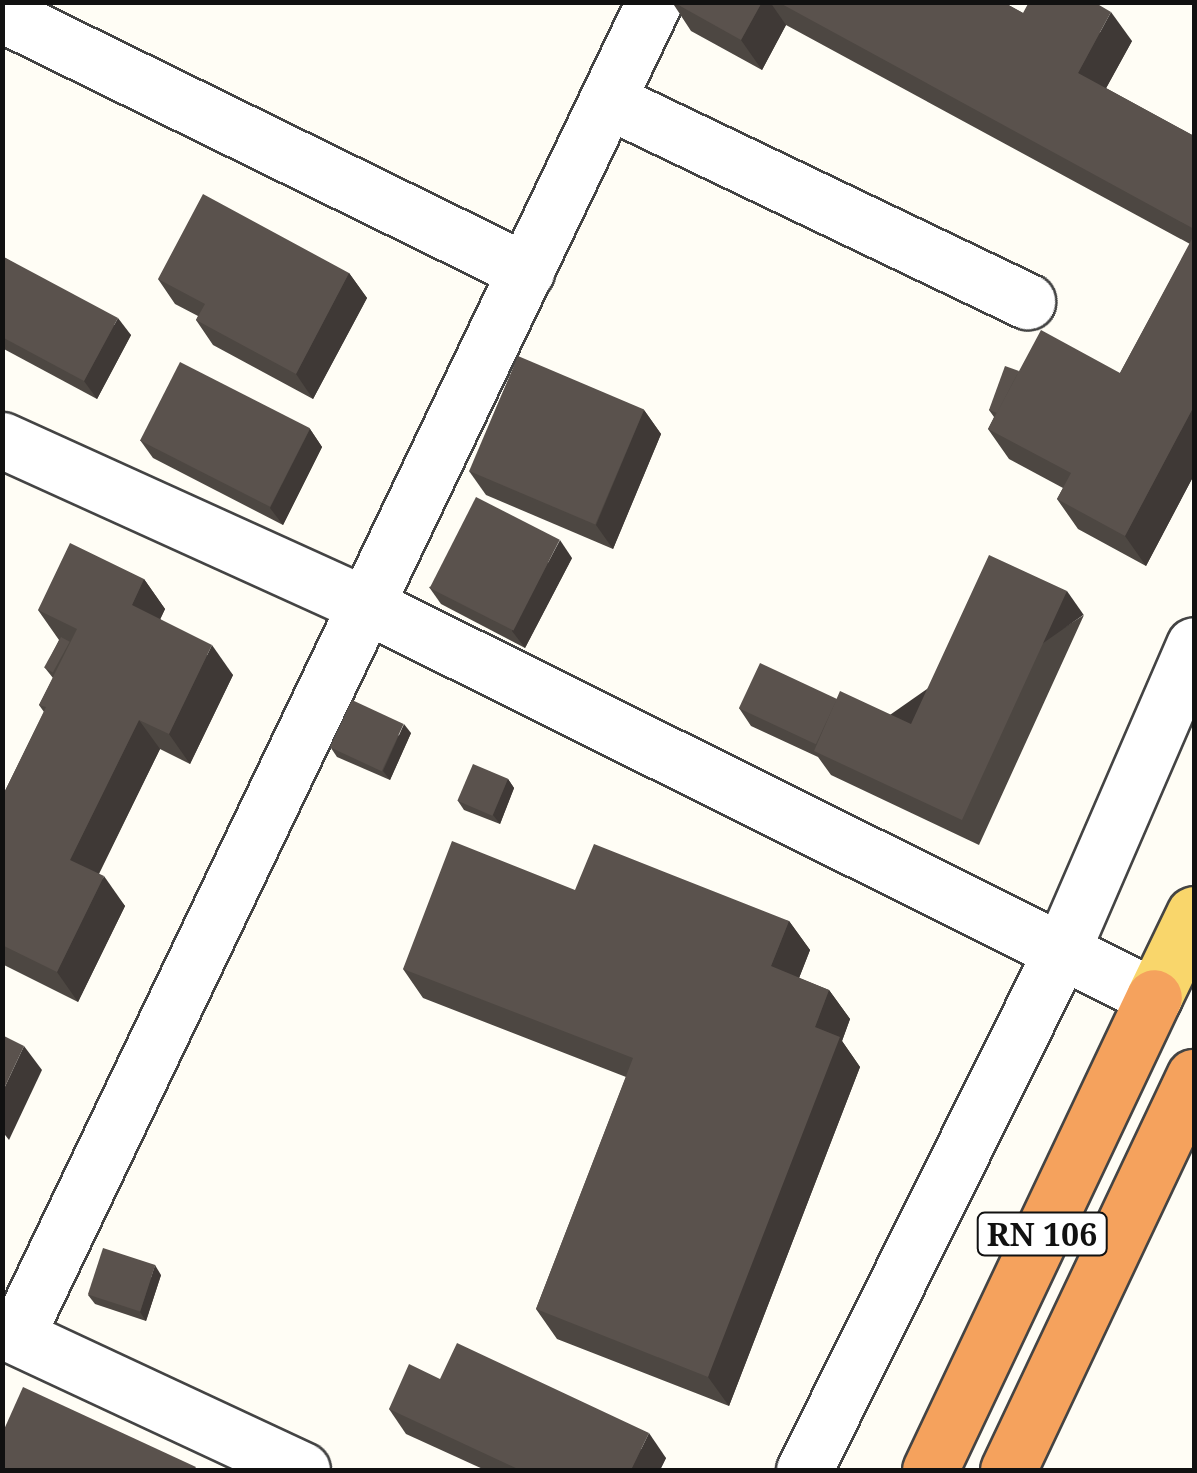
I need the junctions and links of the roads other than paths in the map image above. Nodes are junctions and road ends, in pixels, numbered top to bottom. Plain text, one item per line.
1 (654, 2) edge
2 (2, 14) edge
3 (607, 100) junction
4 (526, 270) junction
5 (1028, 301) dead end
6 (2, 440) edge
7 (366, 605) junction
8 (1194, 646) edge
9 (1194, 914) edge
10 (1062, 950) junction
11 (1154, 996) junction
12 (1194, 1078) edge
13 (9, 1333) edge
14 (302, 1470) edge
15 (804, 1470) edge
16 (930, 1470) edge
17 (1008, 1470) edge

1 - 3 street
2 - 4 street
3 - 4 street
3 - 5 street
4 - 7 street
6 - 7 street
7 - 10 street
7 - 13 street
8 - 10 street
9 - 11 main road, RN 106
10 - 11 street
10 - 15 street
11 - 16 highway, RN 106
12 - 17 highway, RN 106
13 - 14 street

